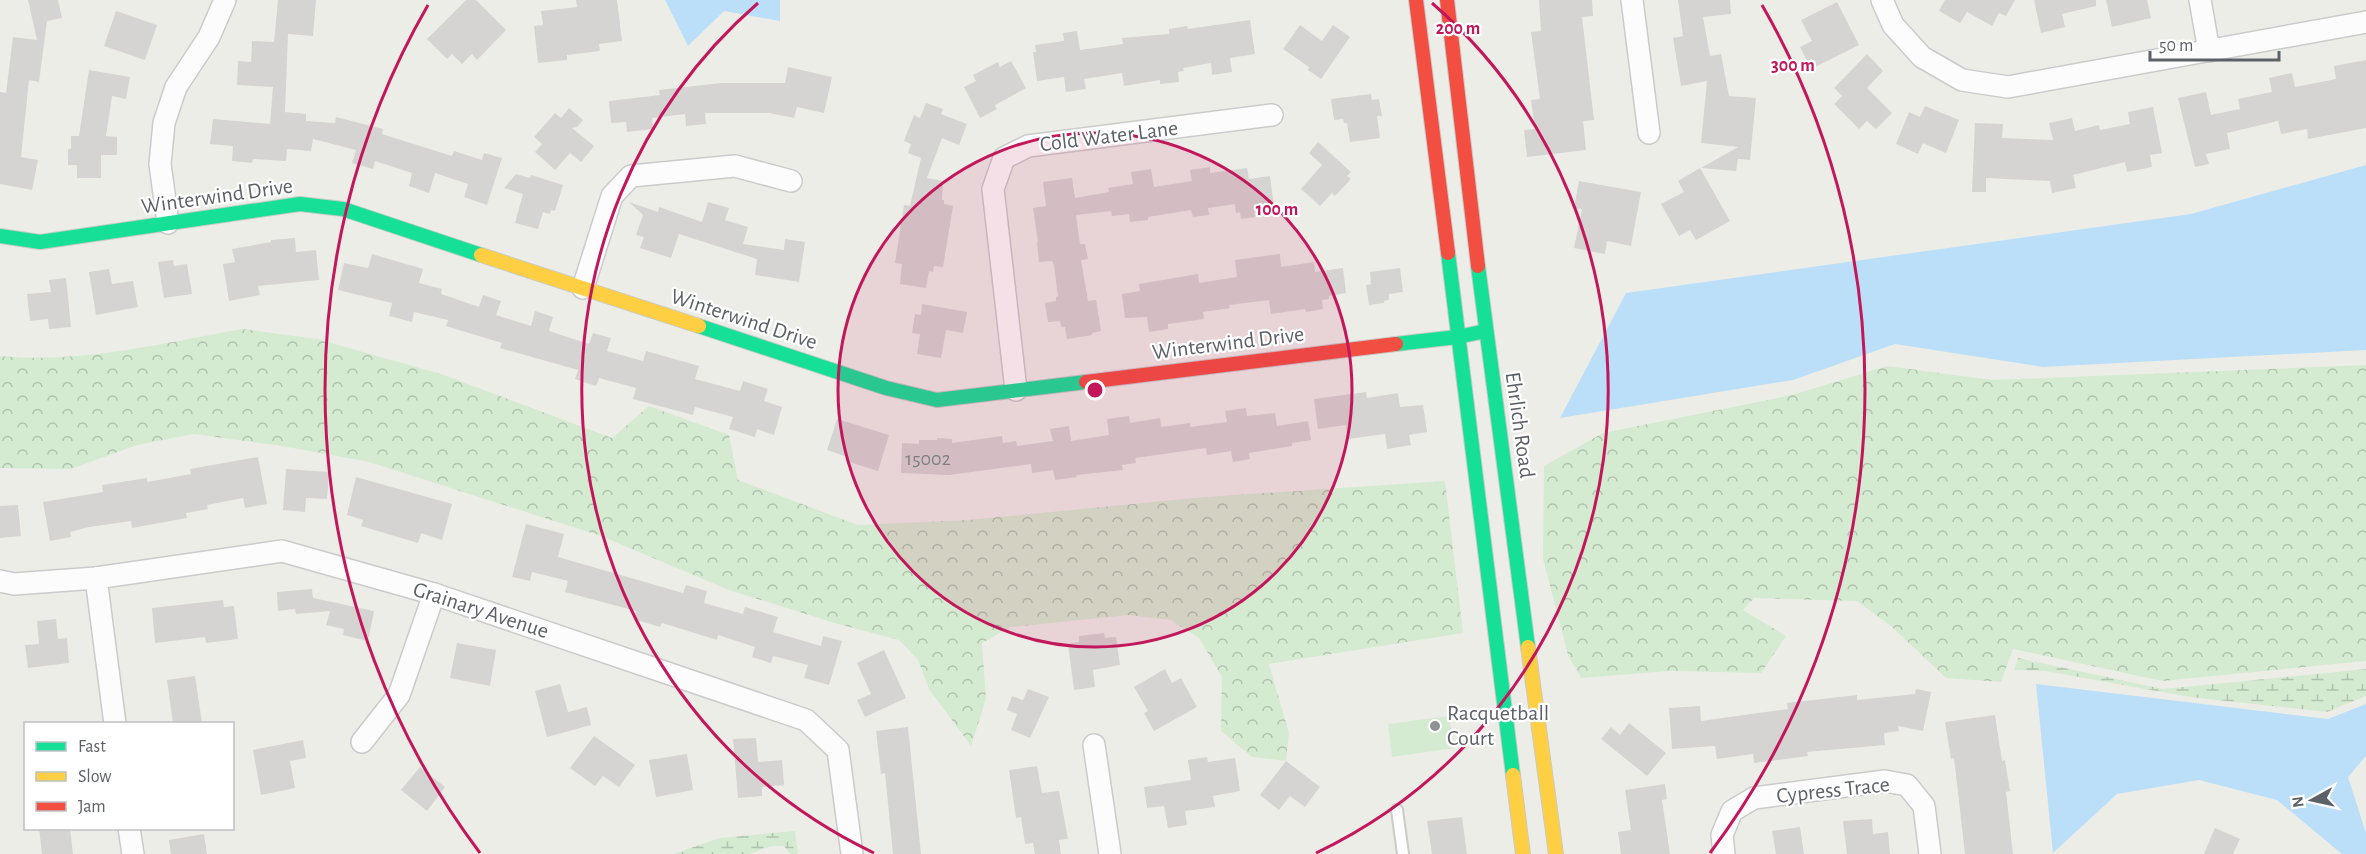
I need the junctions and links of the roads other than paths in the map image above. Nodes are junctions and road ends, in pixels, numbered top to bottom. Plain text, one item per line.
1 (225, 0) edge
2 (1416, 0) edge
3 (1447, 0) edge
4 (1632, 0) edge
5 (1882, 0) edge
6 (2200, 0) edge
7 (2366, 22) edge
8 (2209, 51) junction
9 (1272, 116) dead end
10 (1648, 132) dead end
11 (791, 181) dead end
12 (168, 223) junction
13 (0, 236) edge
14 (583, 288) junction
15 (1486, 331) junction
16 (1457, 337) junction
17 (1016, 390) junction
18 (96, 578) junction
19 (0, 581) edge
20 (434, 594) junction
21 (115, 722) edge
22 (362, 742) dead end
23 (1094, 745) dead end
24 (1397, 810) dead end
25 (129, 830) edge
26 (133, 854) edge
27 (852, 854) edge
28 (1110, 854) edge
29 (1403, 854) edge
30 (1523, 854) edge
31 (1556, 854) edge
32 (1724, 854) edge
33 (1930, 854) edge

1 - 12 street
2 - 16 main road
3 - 15 main road, Ehrlich Road
4 - 10 street
5 - 8 street
6 - 8 street
7 - 8 street
9 - 17 street, Cold Water Lane
11 - 14 street
12 - 13 main road, Winterwind Drive
12 - 14 main road, Winterwind Drive
14 - 17 main road, Winterwind Drive
15 - 16 main road, Winterwind Drive
15 - 31 main road, Ehrlich Road
16 - 17 main road, Winterwind Drive
16 - 30 main road
18 - 19 street, Grainary Avenue
18 - 20 street, Grainary Avenue
18 - 21 street
20 - 22 street
20 - 27 street, Grainary Avenue
23 - 28 street
24 - 29 lane
25 - 26 street
32 - 33 street, Cypress Trace

